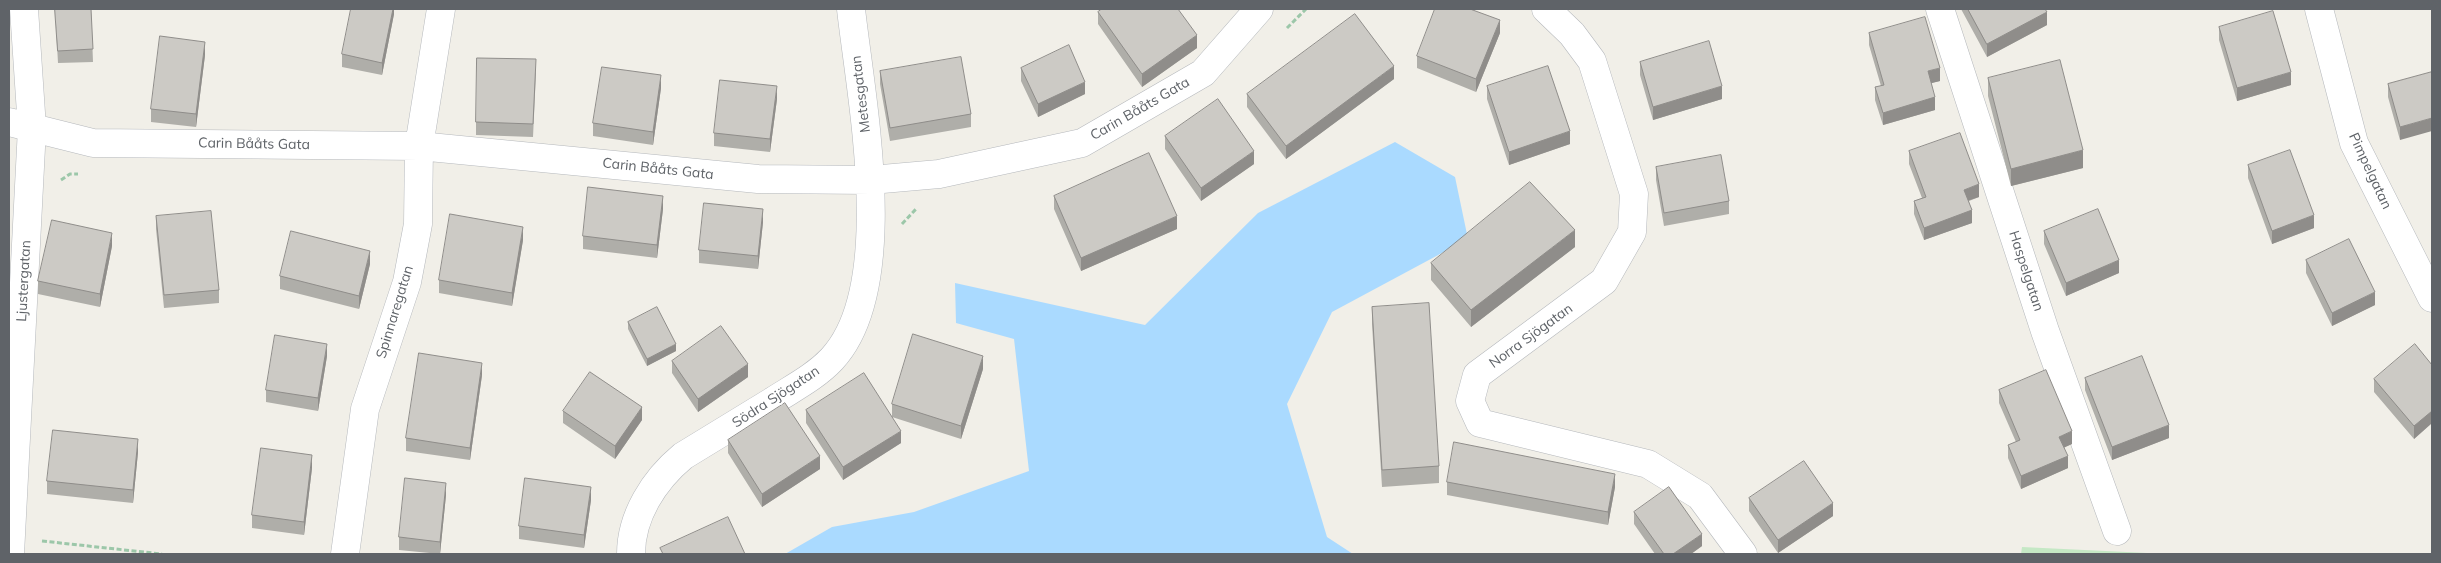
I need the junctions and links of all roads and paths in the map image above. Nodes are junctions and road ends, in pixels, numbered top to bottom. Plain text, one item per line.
1 (24, 9) edge
2 (441, 9) edge
3 (851, 9) edge
4 (1259, 9) edge
5 (1546, 9) edge
6 (1940, 9) edge
7 (2319, 9) edge
8 (21, 125) edge
9 (419, 146) junction
10 (871, 180) junction
11 (2432, 298) edge
12 (2117, 531) dead end
13 (11, 546) edge
14 (162, 554) edge
15 (346, 554) edge
16 (631, 554) edge
17 (1743, 554) edge

1 - 8 street, Ljustergatan
2 - 9 street, Spinnaregatan
3 - 10 street, Metesgatan
4 - 10 street, Carin Bååts Gata
5 - 17 street, Norra Sjögatan
6 - 12 street, Haspelgatan
7 - 11 street, Pimpelgatan
8 - 9 street, Carin Bååts Gata
8 - 13 street, Ljustergatan
9 - 10 street, Carin Bååts Gata
9 - 15 street, Spinnaregatan
10 - 16 street, Södra Sjögatan
13 - 14 path

